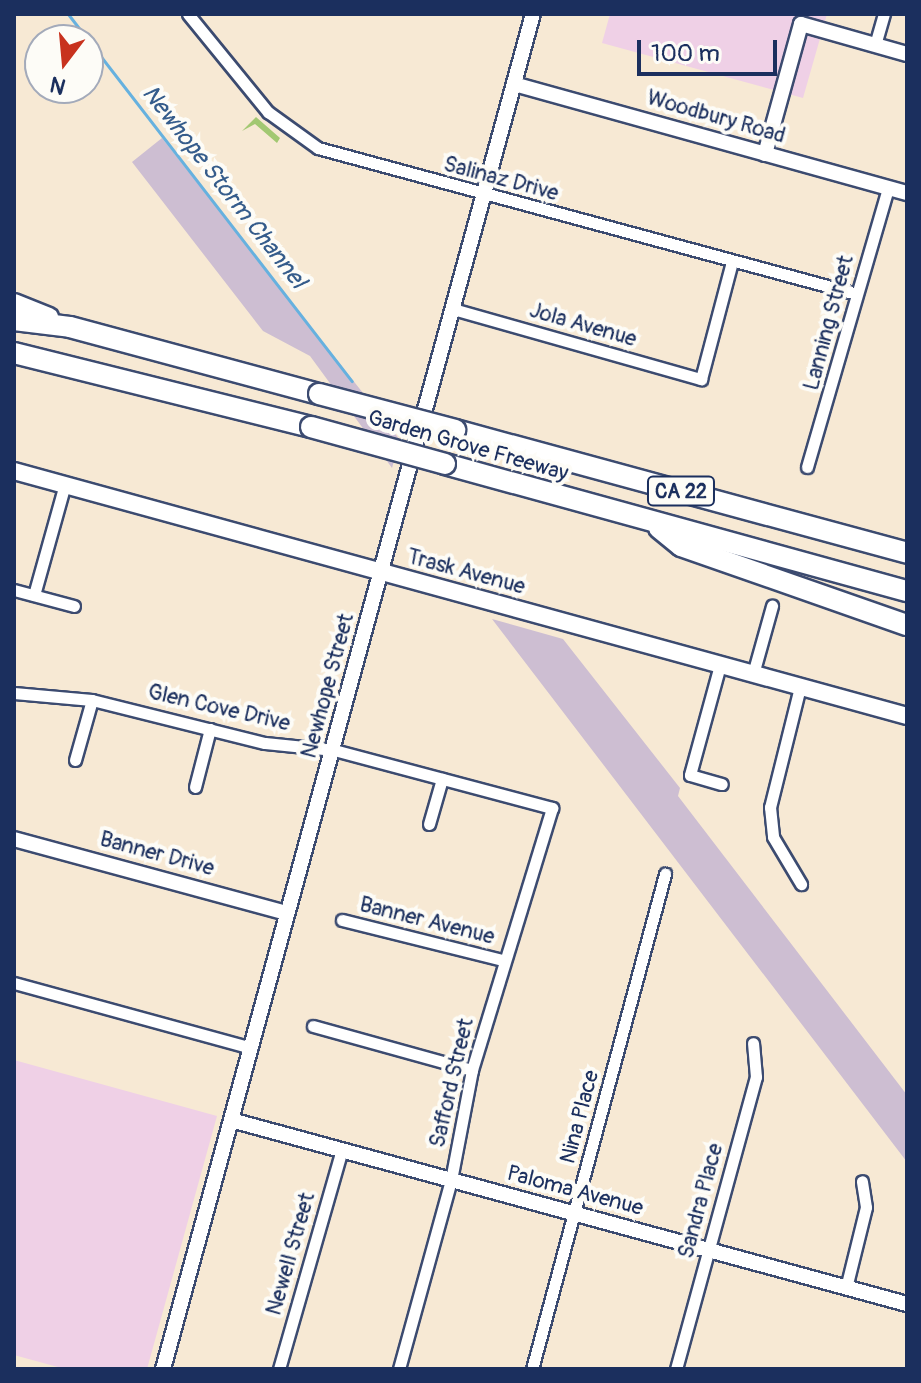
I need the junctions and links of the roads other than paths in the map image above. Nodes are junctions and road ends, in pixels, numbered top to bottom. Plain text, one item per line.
1 (188, 14) edge
2 (533, 14) edge
3 (884, 14) edge
4 (875, 45) junction
5 (907, 54) edge
6 (514, 84) junction
7 (765, 154) junction
8 (888, 188) junction
9 (907, 193) edge
10 (484, 195) junction
11 (732, 262) junction
12 (857, 294) junction
13 (14, 304) edge
14 (453, 309) junction
15 (14, 320) edge
16 (70, 327) junction
17 (14, 353) edge
18 (807, 467) dead end
19 (14, 471) edge
20 (65, 484) junction
21 (653, 523) junction
22 (907, 552) edge
23 (381, 572) junction
24 (14, 590) edge
25 (907, 591) edge
26 (34, 595) junction
27 (74, 606) dead end
28 (772, 606) dead end
29 (907, 625) edge
30 (720, 665) junction
31 (753, 674) junction
32 (800, 687) junction
33 (14, 693) edge
34 (92, 700) junction
35 (907, 716) edge
36 (210, 729) junction
37 (334, 750) junction
38 (75, 760) dead end
39 (442, 779) junction
40 (722, 784) dead end
41 (195, 787) dead end
42 (552, 808) joint
43 (429, 824) dead end
44 (14, 839) edge
45 (665, 874) dead end
46 (801, 884) dead end
47 (287, 913) junction
48 (342, 920) dead end
49 (503, 960) junction
50 (14, 983) edge
51 (313, 1026) dead end
52 (753, 1043) dead end
53 (251, 1048) junction
54 (472, 1070) junction
55 (231, 1120) junction
56 (342, 1150) junction
57 (451, 1180) junction
58 (862, 1181) dead end
59 (575, 1214) junction
60 (709, 1250) junction
61 (846, 1288) junction
62 (907, 1304) edge
63 (163, 1369) edge
64 (279, 1369) edge
65 (399, 1369) edge
66 (532, 1369) edge
67 (676, 1369) edge

1 - 10 street, Salinaz Drive
2 - 6 street, Newhope Street
3 - 4 street
4 - 5 street
4 - 7 street
6 - 7 street, Woodbury Road
6 - 10 street, Newhope Street
7 - 8 street, Woodbury Road
8 - 9 street, Woodbury Road
8 - 12 street, Lanning Street
10 - 11 street, Salinaz Drive
10 - 14 street, Newhope Street
11 - 12 street, Salinaz Drive
11 - 14 street, Jola Avenue
12 - 18 street, Lanning Street
13 - 16 highway
14 - 23 street, Newhope Street
15 - 16 highway, Garden Grove Freeway / CA 22
16 - 22 highway, Garden Grove Freeway / CA 22, bridge
17 - 21 highway, Garden Grove Freeway / CA 22, bridge
19 - 20 main road, Trask Avenue
20 - 23 main road, Trask Avenue
20 - 26 street
21 - 25 highway, Garden Grove Freeway / CA 22
21 - 29 highway
23 - 30 main road, Trask Avenue
23 - 37 street, Newhope Street
24 - 26 street
26 - 27 street
28 - 31 street
30 - 31 main road, Trask Avenue
30 - 40 street
31 - 32 main road, Trask Avenue
32 - 35 main road, Trask Avenue
32 - 46 street
33 - 34 street, Glen Cove Drive
34 - 36 street, Glen Cove Drive
34 - 38 street
36 - 37 street, Glen Cove Drive
36 - 41 street
37 - 39 street, Glen Cove Drive
37 - 47 street, Newhope Street
39 - 42 street, Glen Cove Drive
39 - 43 street
42 - 49 street, Safford Street
44 - 47 street, Banner Drive
45 - 59 street, Nina Place
47 - 53 street, Newhope Street
48 - 49 street, Banner Avenue
49 - 54 street, Safford Street
50 - 53 street
51 - 54 street
52 - 60 street, Sandra Place
53 - 55 street, Newhope Street
54 - 57 street, Safford Street
55 - 56 street, Paloma Avenue
55 - 63 street, Newhope Street
56 - 57 street, Paloma Avenue
56 - 64 street, Newell Street
57 - 59 street, Paloma Avenue
57 - 65 street, Safford Street
58 - 61 street
59 - 60 street, Paloma Avenue
59 - 66 street, Nina Place
60 - 61 street, Paloma Avenue
60 - 67 street, Sandra Place
61 - 62 street, Paloma Avenue

